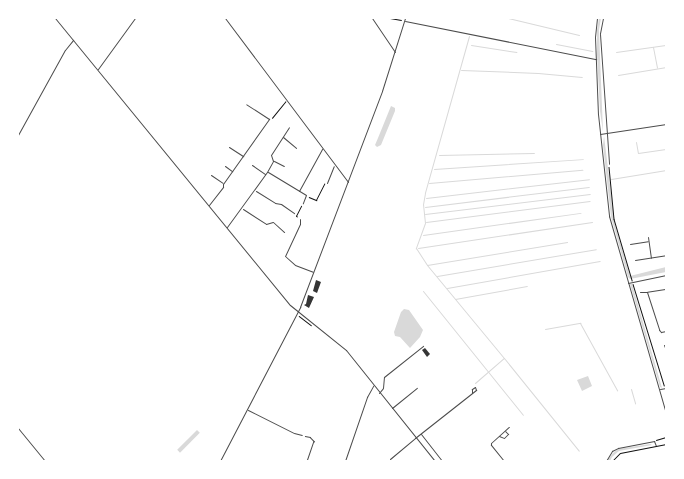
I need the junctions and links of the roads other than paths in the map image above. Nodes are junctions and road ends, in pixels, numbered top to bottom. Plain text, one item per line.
1 (55, 18) edge
2 (135, 18) edge
3 (225, 18) edge
4 (372, 18) edge
5 (405, 18) edge
6 (597, 18) edge
7 (603, 18) edge
8 (404, 21) junction
9 (73, 40) junction
10 (396, 52) junction
11 (596, 60) junction
12 (98, 70) junction
13 (246, 104) dead end
14 (666, 124) edge
15 (289, 127) dead end
16 (606, 133) junction
17 (600, 134) junction
18 (18, 135) edge
19 (283, 137) junction
20 (229, 147) dead end
21 (296, 148) dead end
22 (322, 148) junction
23 (243, 156) junction
24 (273, 161) junction
25 (609, 164) road end
26 (252, 165) dead end
27 (225, 166) dead end
28 (284, 166) dead end
29 (335, 166) junction
30 (232, 171) junction
31 (267, 172) junction
32 (266, 174) junction
33 (211, 175) dead end
34 (327, 182) road end
35 (349, 182) junction
36 (223, 184) junction
37 (255, 190) junction
38 (298, 191) junction
39 (303, 203) road end
40 (209, 205) junction
41 (242, 209) junction
42 (294, 213) dead end
43 (300, 219) road end
44 (227, 228) junction
45 (284, 232) dead end
46 (648, 236) dead end
47 (649, 241) junction
48 (630, 244) dead end
49 (666, 256) edge
50 (652, 258) junction
51 (634, 260) dead end
52 (314, 272) junction
53 (666, 275) edge
54 (628, 282) junction
55 (666, 287) edge
56 (664, 289) junction
57 (640, 292) dead end
58 (647, 292) junction
59 (666, 293) edge
60 (298, 313) junction
61 (666, 331) edge
62 (661, 332) junction
63 (662, 335) dead end
64 (664, 345) dead end
65 (423, 346) dead end
66 (666, 350) edge
67 (374, 386) junction
68 (417, 388) dead end
69 (666, 388) edge
70 (659, 389) junction
71 (666, 392) edge
72 (379, 393) junction
73 (472, 393) dead end
74 (392, 408) junction
75 (247, 410) junction
76 (666, 413) edge
77 (18, 428) edge
78 (509, 428) dead end
79 (505, 431) junction
80 (421, 434) junction
81 (302, 435) dead end
82 (305, 436) dead end
83 (498, 436) junction
84 (416, 438) junction
85 (666, 444) edge
86 (656, 446) junction
87 (390, 459) dead end
88 (45, 461) edge
89 (220, 461) edge
90 (307, 461) edge
91 (345, 461) edge
92 (434, 461) edge
93 (442, 461) edge
94 (504, 461) edge
95 (606, 461) edge
96 (612, 461) edge

1 - 9 street
2 - 12 street
3 - 22 street
4 - 10 street
5 - 8 street
6 - 11 street
7 - 16 street
8 - 10 street
8 - 11 street
9 - 12 street
9 - 18 street
10 - 35 street
11 - 17 street
12 - 40 street
13 - 23 street
14 - 16 street
15 - 19 street
16 - 17 street
16 - 25 street
17 - 54 street
19 - 21 street
19 - 24 street
20 - 23 street
22 - 29 street
22 - 38 street
23 - 30 street
24 - 28 street
24 - 31 street
26 - 32 street
27 - 30 street
29 - 34 street
29 - 35 street
30 - 36 street
31 - 32 street
31 - 38 street
32 - 37 street
33 - 36 street
35 - 52 street
36 - 40 street
37 - 41 street
37 - 42 street
38 - 39 street
40 - 44 street
41 - 44 street
41 - 45 street
43 - 52 street
44 - 60 street
46 - 47 street
47 - 48 street
47 - 50 street
49 - 50 street
50 - 51 street
52 - 60 street
53 - 54 street
54 - 70 street
55 - 56 street
56 - 58 street
56 - 59 street
57 - 58 street
58 - 62 street
60 - 67 street
60 - 75 street
61 - 62 street
62 - 63 street
64 - 66 street
65 - 72 street
67 - 72 street
67 - 91 street
68 - 74 street
69 - 70 street
69 - 71 street
70 - 76 street
72 - 74 street
73 - 80 street
74 - 84 street
75 - 81 street
75 - 89 street
77 - 88 street
78 - 79 street
79 - 83 street
79 - 83 street
80 - 84 street
80 - 93 street
82 - 90 lane
83 - 94 street
84 - 87 street
84 - 92 street
85 - 86 main road
86 - 95 street
86 - 96 main road

